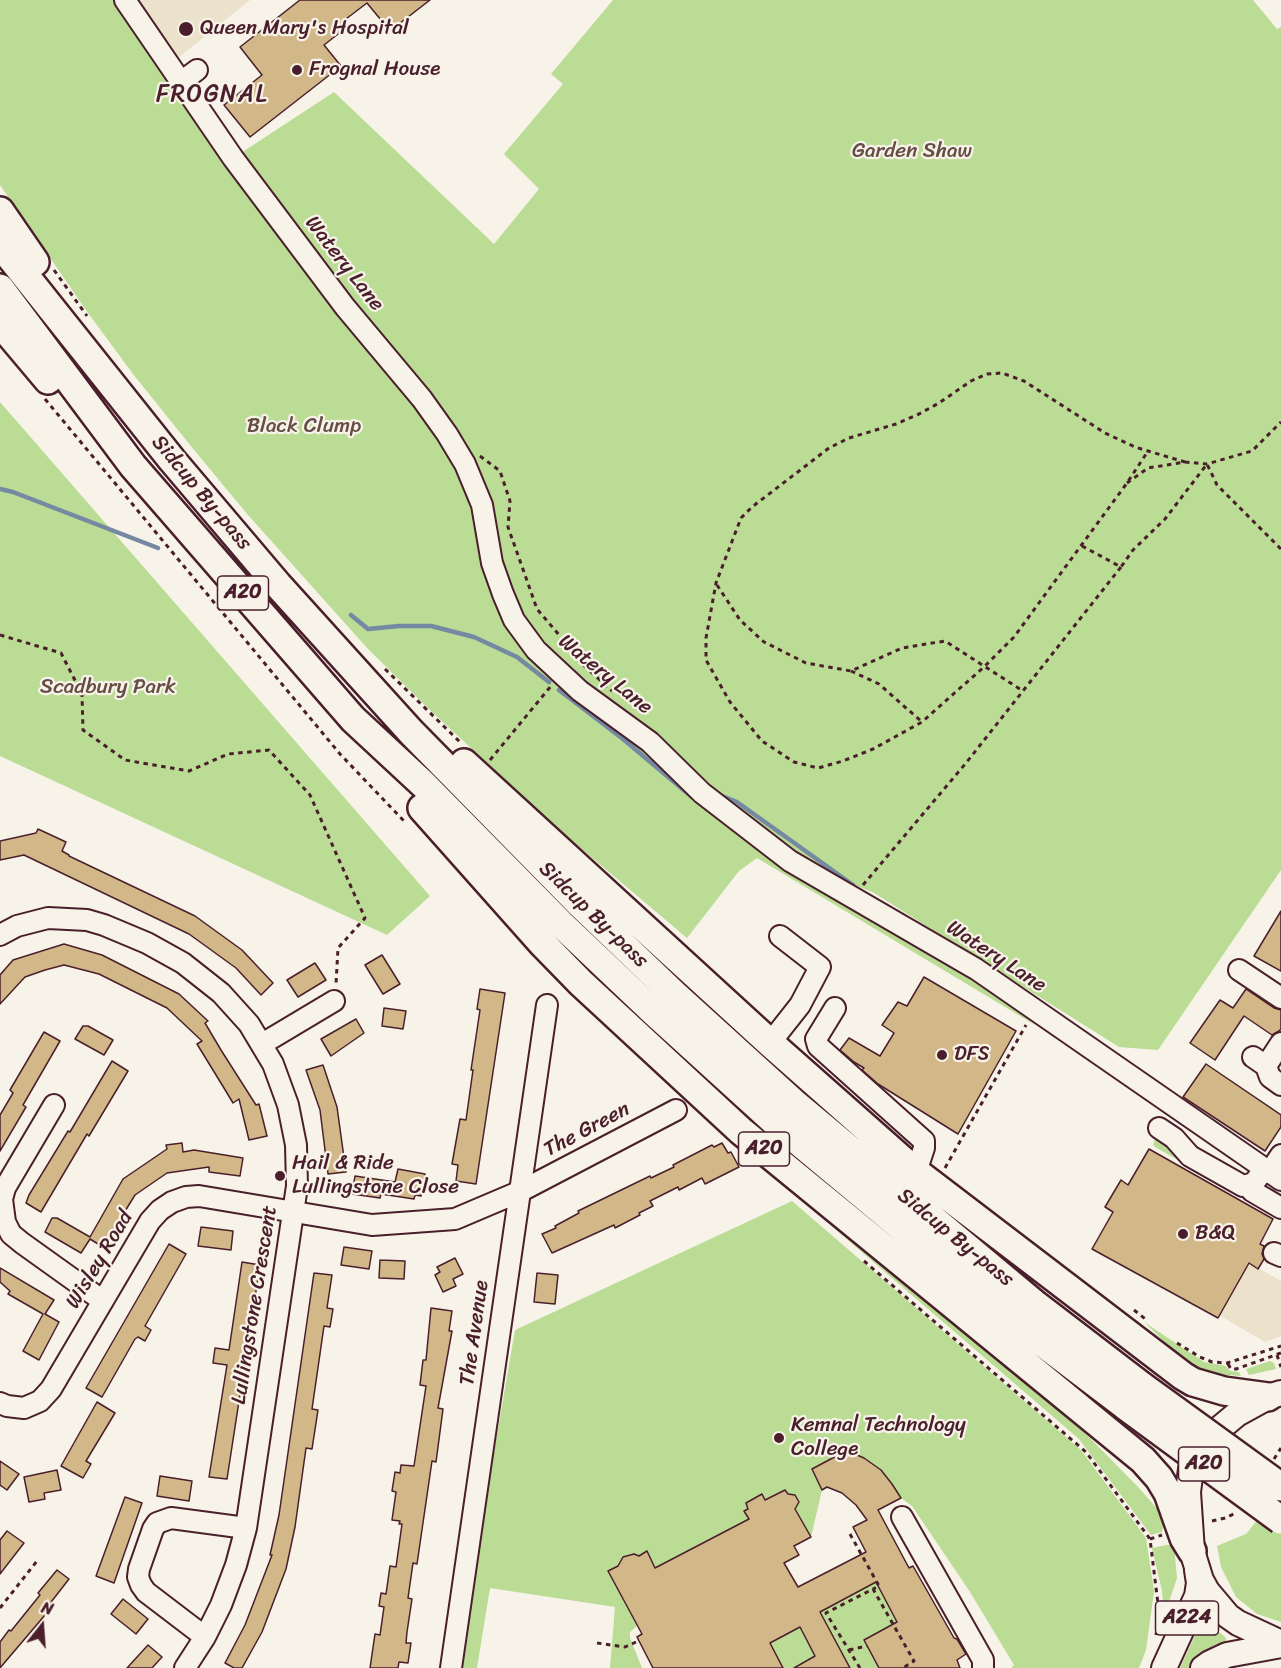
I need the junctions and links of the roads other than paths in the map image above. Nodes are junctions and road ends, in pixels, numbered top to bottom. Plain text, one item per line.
1 (125, 0) edge
2 (197, 70) dead end
3 (181, 82) junction
4 (0, 211) edge
5 (0, 244) edge
6 (0, 288) edge
7 (0, 323) edge
8 (172, 460) junction
9 (133, 466) junction
10 (348, 662) junction
11 (354, 719) junction
12 (0, 935) edge
13 (780, 936) dead end
14 (1239, 970) dead end
15 (1281, 998) edge
16 (334, 1001) road end
17 (547, 1005) dead end
18 (835, 1008) dead end
19 (790, 1020) junction
20 (816, 1039) junction
21 (770, 1043) junction
22 (1281, 1043) edge
23 (262, 1044) junction
24 (1281, 1085) edge
25 (54, 1105) dead end
26 (676, 1110) dead end
27 (1159, 1128) dead end
28 (1281, 1155) edge
29 (926, 1166) junction
30 (1271, 1174) edge
31 (520, 1191) junction
32 (1252, 1191) dead end
33 (1281, 1208) edge
34 (294, 1212) junction
35 (103, 1301) junction
36 (1275, 1395) edge
37 (1135, 1397) junction
38 (0, 1403) edge
39 (1281, 1487) edge
40 (902, 1517) dead end
41 (1281, 1520) edge
42 (246, 1528) junction
43 (1194, 1558) junction
44 (205, 1637) junction
45 (1281, 1644) edge
46 (185, 1668) edge
47 (451, 1668) edge
48 (983, 1668) edge
49 (1164, 1668) edge
50 (1203, 1668) edge

1 - 3 street, Watery Lane
2 - 3 street
3 - 30 street, Watery Lane
4 - 8 highway, A20
5 - 8 highway, Sidcup By-pass / A20
6 - 9 highway, Sidcup By-pass / A20
7 - 9 highway, A20
8 - 10 highway, Sidcup By-pass / A20
9 - 11 highway, Sidcup By-pass / A20
10 - 21 highway, A20
10 - 37 highway, Sidcup By-pass / A20
11 - 37 highway, Sidcup By-pass / A20
11 - 43 highway, A20
12 - 23 street, Lullingstone Crescent
13 - 19 street
14 - 15 street
16 - 23 street
17 - 31 street, The Avenue
18 - 20 street
19 - 20 street
19 - 21 street
20 - 29 street
21 - 29 highway, A20
22 - 24 street
23 - 34 street, Lullingstone Crescent
25 - 35 street
26 - 31 street, The Green
27 - 30 street
28 - 30 street
29 - 36 highway, A20
31 - 34 street, Wisley Road
31 - 47 street, The Avenue
32 - 33 street
34 - 35 street, Wisley Road
34 - 42 street, Lullingstone Crescent
35 - 38 street, Wisley Road
36 - 43 main road
37 - 39 highway, Sidcup By-pass / A20, bridge
37 - 41 highway, Sidcup By-pass / A20, bridge
40 - 48 street
42 - 44 street, Lullingstone Crescent
42 - 44 street
43 - 45 main road
43 - 49 main road, A224
44 - 46 street, Lullingstone Crescent
45 - 50 main road, A224

